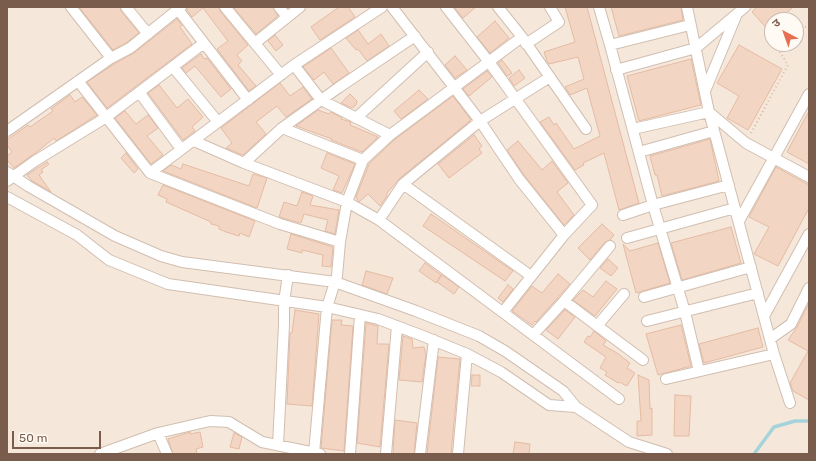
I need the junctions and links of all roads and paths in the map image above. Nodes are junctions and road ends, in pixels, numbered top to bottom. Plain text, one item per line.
1 (71, 7) edge
2 (126, 7) edge
3 (226, 7) edge
4 (279, 7) edge
5 (300, 7) edge
6 (382, 7) edge
7 (392, 7) edge
8 (446, 7) edge
9 (498, 7) edge
10 (550, 7) edge
11 (599, 7) edge
12 (687, 7) edge
13 (745, 7) edge
14 (178, 8) edge
15 (737, 14) junction
16 (287, 17) junction
17 (690, 25) junction
18 (148, 34) junction
19 (415, 36) junction
20 (524, 41) junction
21 (204, 43) junction
22 (255, 43) junction
23 (610, 45) junction
24 (696, 48) junction
25 (428, 52) junction
26 (780, 52) edge
27 (111, 58) junction
28 (489, 62) junction
29 (294, 65) junction
30 (173, 67) junction
31 (616, 70) junction
32 (281, 76) junction
33 (550, 77) junction
34 (78, 82) junction
35 (454, 88) junction
36 (705, 91) junction
37 (139, 92) junction
38 (809, 94) edge
39 (515, 98) junction
40 (248, 100) junction
41 (321, 100) junction
42 (709, 112) junction
43 (105, 118) junction
44 (356, 118) junction
45 (480, 121) junction
46 (218, 122) junction
47 (282, 128) junction
48 (632, 129) junction
49 (586, 130) dead end
50 (7, 131) edge
51 (714, 131) junction
52 (390, 135) junction
53 (194, 141) junction
54 (746, 143) junction
55 (181, 149) junction
56 (638, 152) junction
57 (774, 158) junction
58 (363, 160) junction
59 (244, 162) junction
60 (150, 173) junction
61 (9, 177) edge
62 (809, 177) edge
63 (403, 184) junction
64 (729, 185) junction
65 (7, 196) edge
66 (347, 202) junction
67 (653, 205) junction
68 (735, 208) junction
69 (623, 215) dead end
70 (379, 220) junction
71 (738, 221) junction
72 (661, 229) junction
73 (809, 234) edge
74 (564, 235) junction
75 (627, 238) dead end
76 (340, 242) junction
77 (610, 246) dead end
78 (751, 267) junction
79 (288, 275) junction
80 (531, 276) junction
81 (336, 279) junction
82 (677, 287) junction
83 (809, 288) edge
84 (758, 293) junction
85 (624, 294) dead end
86 (644, 297) dead end
87 (564, 301) junction
88 (284, 302) junction
89 (327, 307) junction
90 (503, 312) junction
91 (685, 312) junction
92 (360, 314) junction
93 (764, 316) junction
94 (647, 321) dead end
95 (397, 326) junction
96 (597, 326) junction
97 (533, 335) junction
98 (770, 339) junction
99 (434, 340) junction
100 (467, 354) junction
101 (774, 354) junction
102 (643, 360) dead end
103 (699, 371) junction
104 (666, 379) dead end
105 (619, 399) dead end
106 (790, 403) dead end
107 (576, 407) junction
108 (158, 433) junction
109 (278, 445) junction
110 (126, 449) edge
111 (304, 453) edge
112 (317, 453) edge
113 (100, 454) edge
114 (167, 454) edge
115 (350, 454) edge
116 (386, 454) edge
117 (420, 454) edge
118 (458, 454) edge
119 (667, 454) edge

1 - 27 street
2 - 18 street
3 - 22 street
4 - 16 street
5 - 16 street
6 - 29 street
7 - 19 street
8 - 28 street
9 - 20 street
10 - 20 street
11 - 23 street
12 - 17 street
13 - 15 street
14 - 18 street
14 - 21 street
15 - 24 street
15 - 36 street
16 - 22 street
17 - 23 street
17 - 24 street
18 - 27 street
19 - 25 street
19 - 41 street
20 - 28 street
20 - 33 street
21 - 30 street
21 - 40 street
22 - 32 street
23 - 31 street
24 - 31 street
24 - 36 street
25 - 35 street
25 - 44 street
26 - 54 path
27 - 34 street
28 - 35 street
28 - 39 street
29 - 32 street
29 - 41 street
30 - 37 street
30 - 46 street
31 - 48 street
32 - 40 street
33 - 39 street
33 - 49 street
34 - 43 street
34 - 50 street
35 - 45 street
35 - 52 street
36 - 42 street
37 - 43 street
37 - 55 street
38 - 57 street
39 - 45 street
39 - 74 street
40 - 46 street
41 - 44 street
41 - 47 street
42 - 48 street
42 - 51 street
42 - 54 street
43 - 60 street
43 - 61 street
44 - 52 street
45 - 63 street
45 - 74 street
46 - 53 street
47 - 58 street
47 - 59 street
48 - 56 street
51 - 56 street
51 - 64 street
52 - 58 street
53 - 55 street
53 - 59 street
54 - 57 street
55 - 60 street
56 - 67 street
57 - 62 street
57 - 71 street
58 - 66 street
59 - 66 street
60 - 76 street
61 - 79 street
63 - 70 street
63 - 80 street
64 - 67 street
64 - 68 street
65 - 88 street
66 - 70 street
66 - 76 street
67 - 69 street
67 - 72 street
68 - 71 street
68 - 72 street
70 - 90 street
71 - 78 street
72 - 75 street
72 - 82 street
73 - 93 street
74 - 80 street
76 - 81 street
77 - 87 street
78 - 82 street
78 - 84 street
79 - 81 street
79 - 88 street
80 - 90 street
81 - 89 street
81 - 107 street
82 - 86 street
82 - 91 street
83 - 98 street
84 - 91 street
84 - 93 street
85 - 96 street
87 - 96 street
87 - 97 street
88 - 89 street
88 - 109 street
89 - 92 street
89 - 112 street
90 - 97 street
91 - 94 street
91 - 103 street
92 - 95 street
92 - 115 street
93 - 98 street
95 - 99 street
95 - 116 street
96 - 102 street
97 - 105 street
98 - 101 street
99 - 100 street
99 - 117 street
100 - 107 street
100 - 118 street
101 - 103 street
101 - 106 street
103 - 104 street
107 - 119 street
108 - 109 street
108 - 110 street
108 - 114 street
109 - 111 street
110 - 113 street
111 - 112 street

